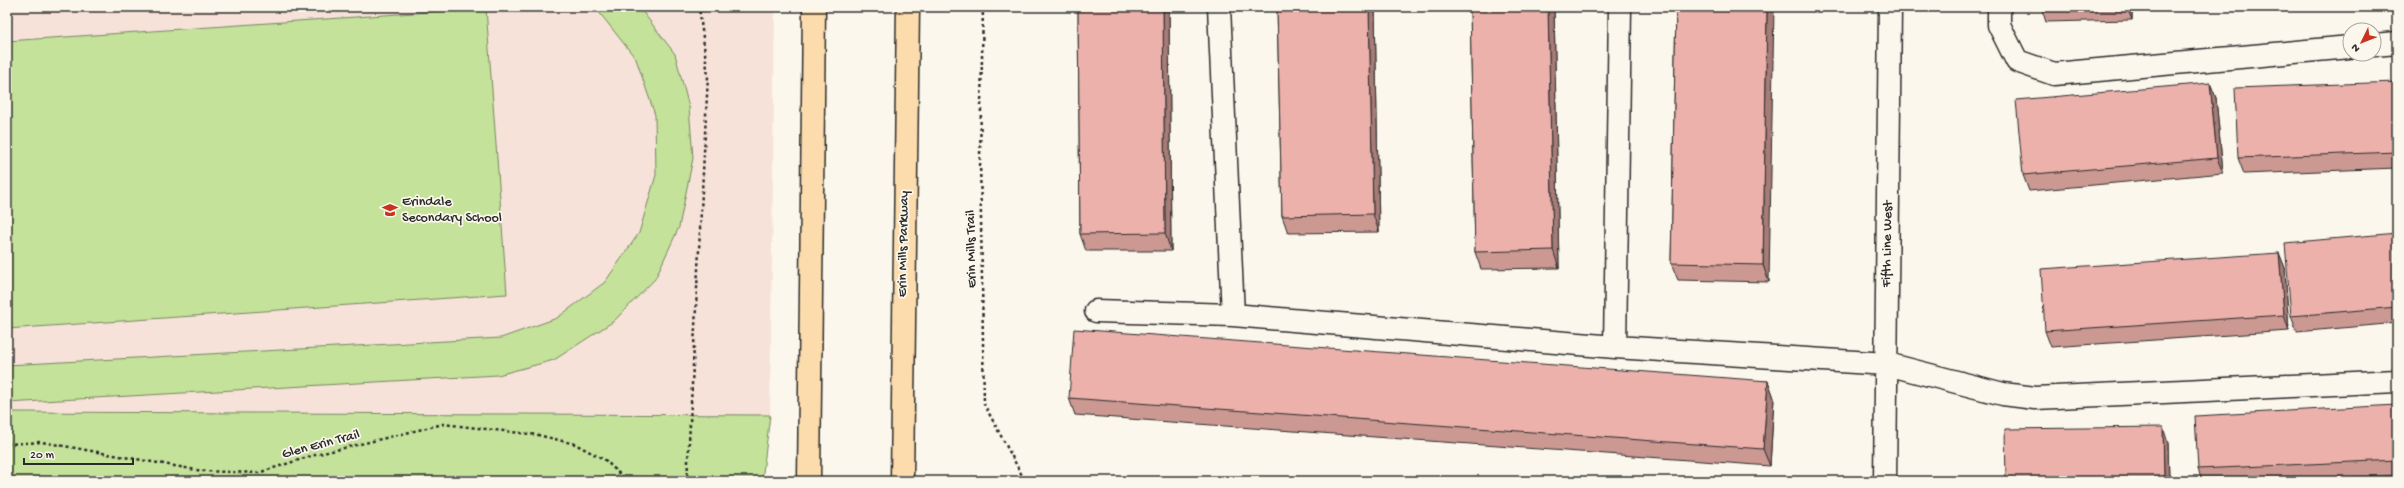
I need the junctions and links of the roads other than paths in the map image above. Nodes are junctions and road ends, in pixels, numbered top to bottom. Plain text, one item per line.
1 (814, 7) edge
2 (908, 7) edge
3 (1220, 7) edge
4 (1620, 7) edge
5 (1890, 7) edge
6 (1999, 7) edge
7 (2397, 43) edge
8 (2382, 44) edge
9 (2342, 48) edge
10 (1096, 311) dead end
11 (1233, 315) junction
12 (1616, 347) junction
13 (1887, 364) junction
14 (2397, 381) edge
15 (809, 481) edge
16 (902, 481) edge
17 (1885, 481) edge

1 - 15 main road
2 - 16 main road, Erin Mills Parkway
3 - 11 street
4 - 12 street
5 - 13 street, Fifth Line West
6 - 9 street
7 - 8 street
10 - 11 street
11 - 12 street
12 - 13 street
13 - 14 street
13 - 17 street, Fifth Line West

